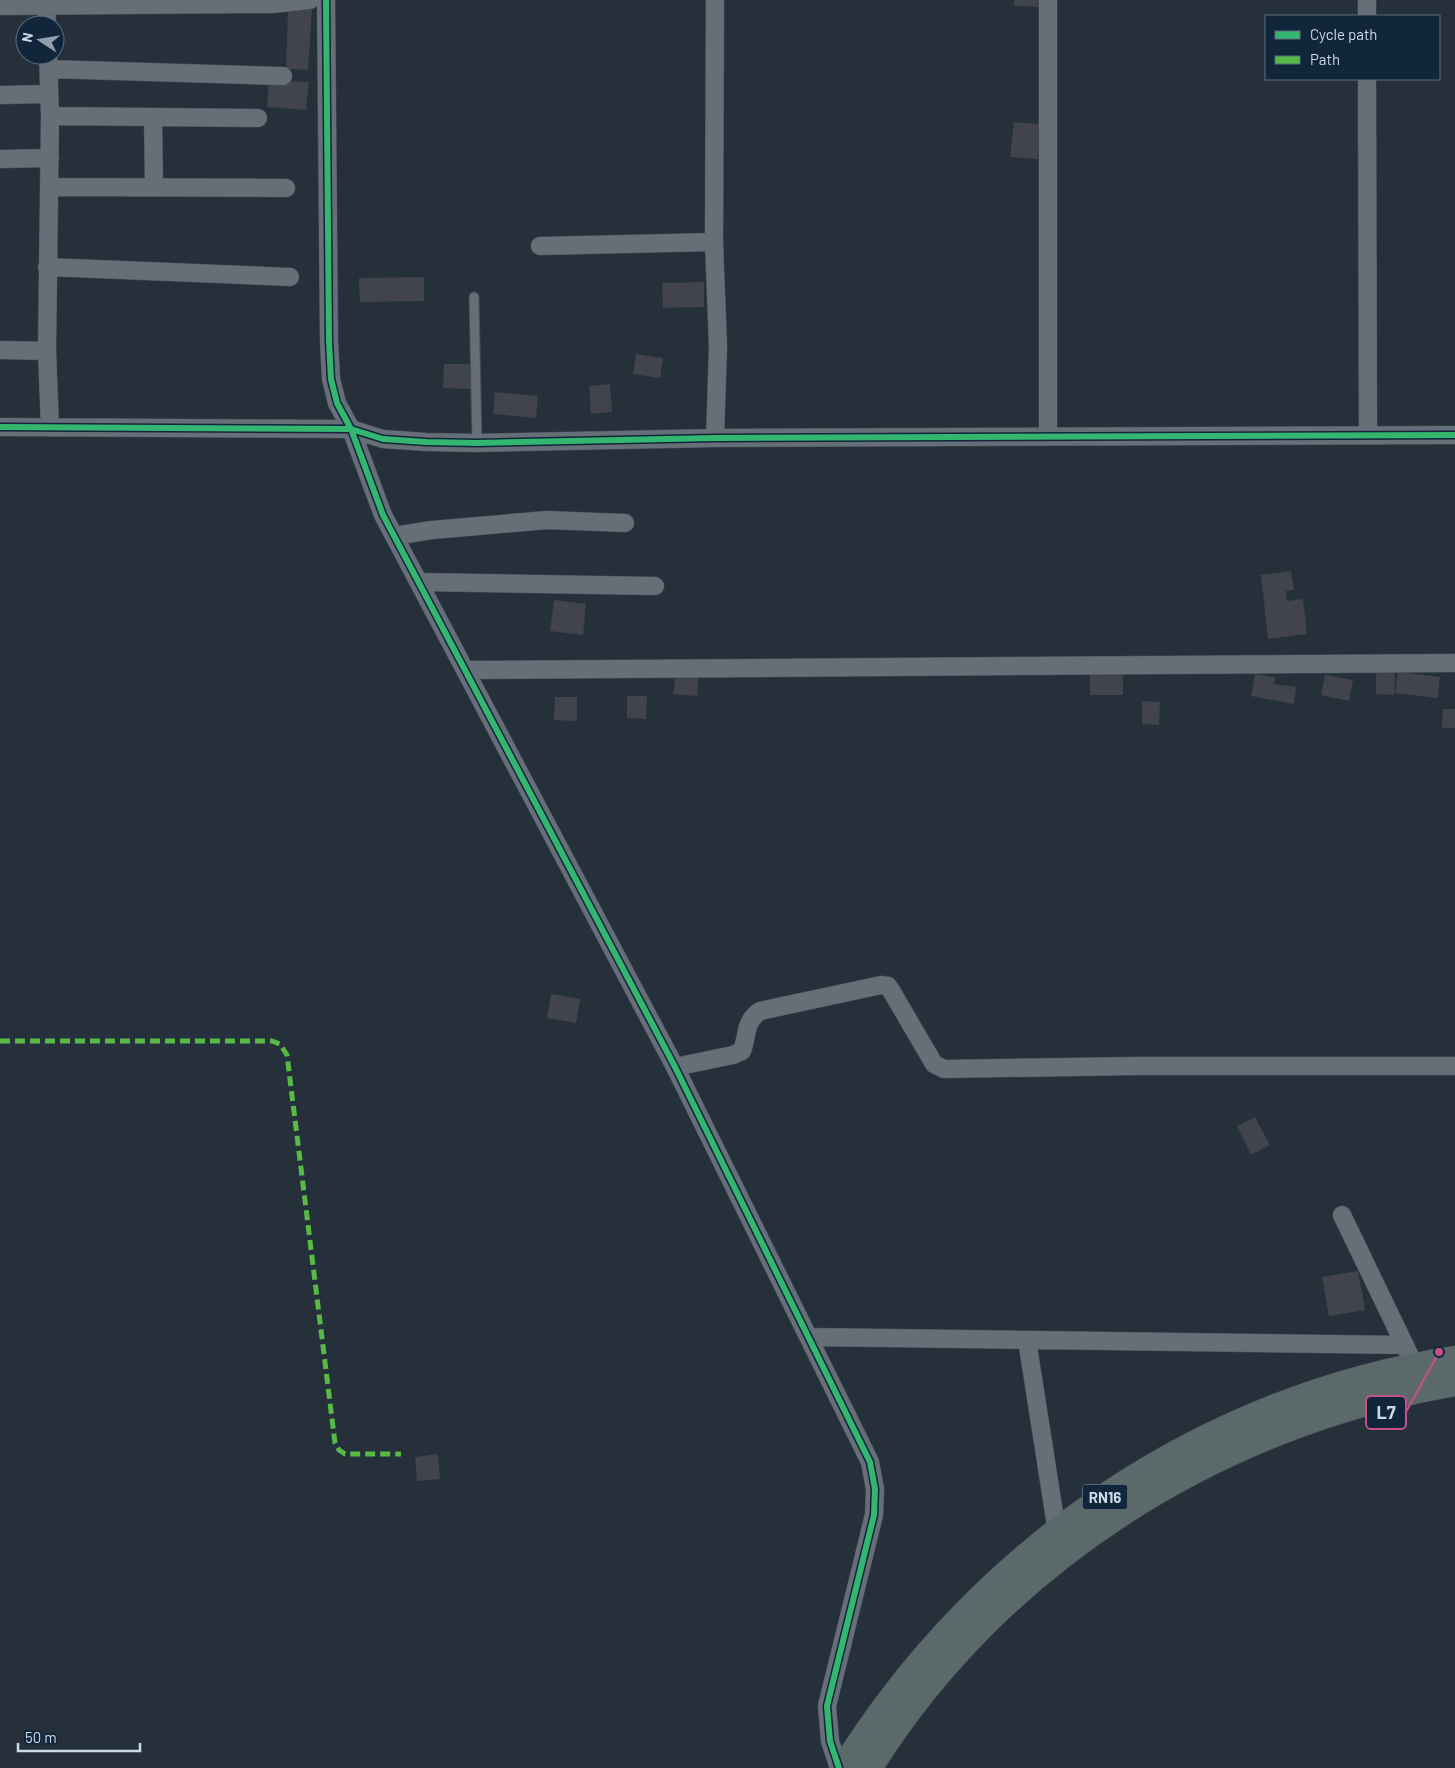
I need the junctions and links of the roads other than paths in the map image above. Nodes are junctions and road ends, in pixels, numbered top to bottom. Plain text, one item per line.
1 (310, 0) edge
2 (326, 0) edge
3 (715, 0) edge
4 (1048, 0) edge
5 (1367, 0) edge
6 (135, 3) edge
7 (46, 4) edge
8 (0, 6) edge
9 (1367, 15) edge
10 (65, 63) edge
11 (49, 65) edge
12 (283, 76) dead end
13 (1367, 80) edge
14 (48, 94) junction
15 (0, 95) edge
16 (50, 116) junction
17 (153, 117) junction
18 (258, 118) dead end
19 (50, 158) junction
20 (0, 159) edge
21 (49, 187) junction
22 (154, 187) junction
23 (286, 188) dead end
24 (714, 242) junction
25 (540, 246) dead end
26 (47, 268) junction
27 (290, 277) dead end
28 (474, 297) dead end
29 (0, 350) edge
30 (47, 351) junction
31 (0, 427) edge
32 (50, 427) junction
33 (351, 429) junction
34 (1368, 435) junction
35 (1455, 435) edge
36 (1048, 437) junction
37 (715, 438) junction
38 (477, 442) junction
39 (625, 523) dead end
40 (394, 536) junction
41 (420, 582) junction
42 (654, 586) dead end
43 (1455, 663) edge
44 (466, 670) junction
45 (675, 1066) junction
46 (1455, 1066) edge
47 (1342, 1215) dead end
48 (809, 1337) junction
49 (1027, 1340) junction
50 (1410, 1356) junction
51 (1455, 1360) edge
52 (1455, 1382) edge
53 (1057, 1532) junction
54 (839, 1768) edge
55 (845, 1768) edge
56 (868, 1768) edge

1 - 6 street
2 - 33 street
3 - 24 street
4 - 36 street
5 - 9 street
6 - 7 street
7 - 8 street
10 - 12 street
11 - 14 street
13 - 34 street
14 - 15 street
14 - 16 street
16 - 17 street
16 - 19 street
17 - 18 street
17 - 22 street
19 - 20 street
19 - 21 street
21 - 22 street
21 - 26 street
22 - 23 street
24 - 25 street
24 - 37 street
26 - 27 street
26 - 30 street
28 - 38 lane
29 - 30 street
30 - 32 street
31 - 32 street
32 - 33 street
33 - 38 street
33 - 40 street
34 - 35 street
34 - 36 street
36 - 37 street
37 - 38 street
39 - 40 street
40 - 41 street
41 - 42 street
41 - 44 street
43 - 44 street
44 - 45 street
45 - 46 street
45 - 48 street
47 - 50 street
48 - 49 street
48 - 54 street
49 - 50 street
49 - 53 street
50 - 51 highway, RN16
50 - 53 highway, RN16
52 - 56 highway, RN16
53 - 55 highway, RN16

